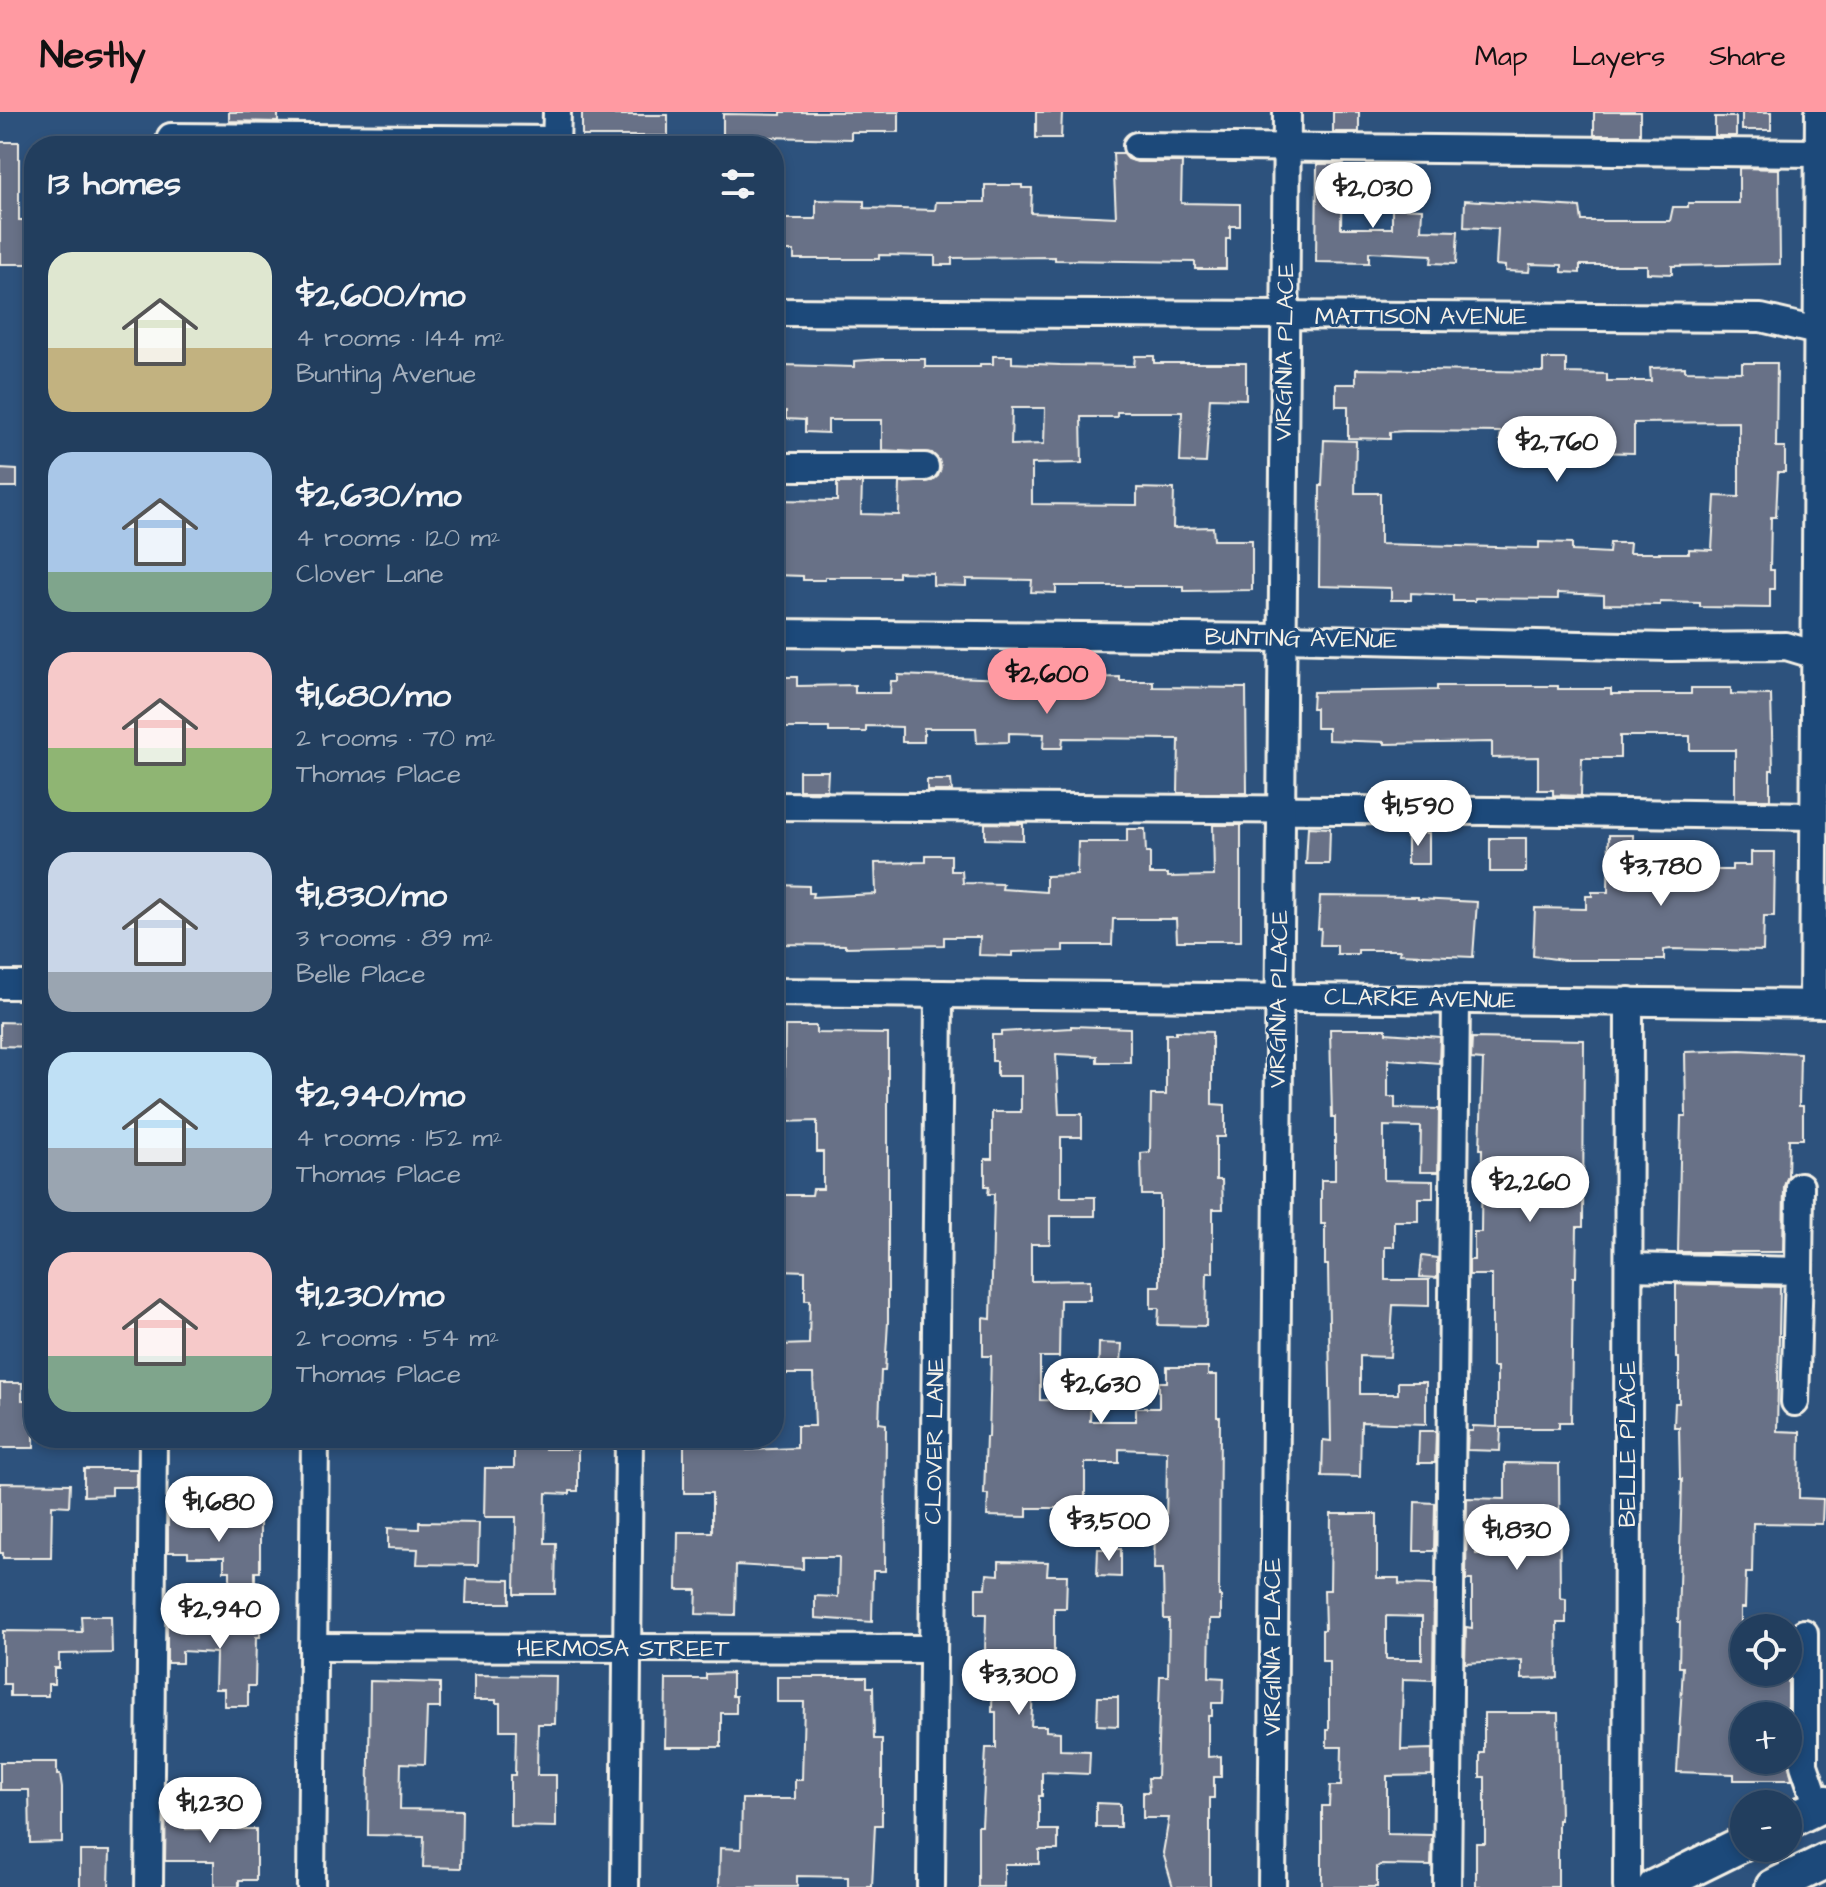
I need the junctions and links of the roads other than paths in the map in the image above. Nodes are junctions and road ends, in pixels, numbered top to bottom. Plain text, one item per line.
1 (557, 112) edge
2 (1287, 112) edge
3 (1819, 112) edge
4 (171, 132) edge
5 (311, 136) edge
6 (556, 136) edge
7 (1137, 146) dead end
8 (1287, 148) junction
9 (1821, 169) edge
10 (784, 312) edge
11 (1286, 316) junction
12 (1822, 332) edge
13 (784, 467) edge
14 (925, 467) dead end
15 (784, 633) edge
16 (1282, 638) junction
17 (1821, 656) edge
18 (784, 806) edge
19 (1281, 810) junction
20 (1818, 830) edge
21 (0, 985) edge
22 (24, 985) edge
23 (784, 992) edge
24 (939, 994) junction
25 (1279, 998) junction
26 (1456, 1000) junction
27 (1629, 1001) junction
28 (1820, 1004) edge
29 (1800, 1186) dead end
30 (1629, 1267) junction
31 (1799, 1271) junction
32 (1795, 1402) dead end
33 (153, 1448) edge
34 (315, 1448) edge
35 (629, 1448) edge
36 (1804, 1633) dead end
37 (313, 1647) junction
38 (629, 1649) junction
39 (933, 1649) junction
40 (1822, 1804) edge
41 (1802, 1814) edge
42 (1730, 1850) edge
43 (1817, 1872) edge
44 (149, 1887) edge
45 (311, 1887) edge
46 (625, 1887) edge
47 (931, 1887) edge
48 (1272, 1887) edge
49 (1447, 1887) edge
50 (1627, 1887) edge
51 (1655, 1887) edge
52 (1773, 1887) edge

1 - 6 street
2 - 8 street, VIRGINIA PLACE
3 - 9 street
4 - 5 street
7 - 8 street
8 - 9 street
8 - 11 street, VIRGINIA PLACE
9 - 12 street
10 - 11 street, MATTISON AVENUE
11 - 12 street, MATTISON AVENUE
11 - 16 street, VIRGINIA PLACE
12 - 17 street
13 - 14 street
15 - 16 street, BUNTING AVENUE
16 - 17 street, BUNTING AVENUE
16 - 19 street, VIRGINIA PLACE
17 - 20 street
18 - 19 street
19 - 20 street
19 - 25 street, VIRGINIA PLACE
20 - 28 street
21 - 22 street
23 - 24 street, CLARKE AVENUE
24 - 25 street, CLARKE AVENUE
24 - 39 street, CLOVER LANE
25 - 26 street, CLARKE AVENUE
25 - 48 street, VIRGINIA PLACE
26 - 27 street, CLARKE AVENUE
26 - 49 street
27 - 28 street, CLARKE AVENUE
27 - 30 street, BELLE PLACE
29 - 31 street
30 - 31 street
30 - 50 street, BELLE PLACE
31 - 32 street
33 - 44 street
34 - 37 street
35 - 38 street
36 - 40 street
37 - 38 street, HERMOSA STREET
37 - 45 street
38 - 39 street, HERMOSA STREET
38 - 46 street
39 - 47 street, CLOVER LANE
40 - 41 main road
42 - 51 main road
43 - 52 main road

